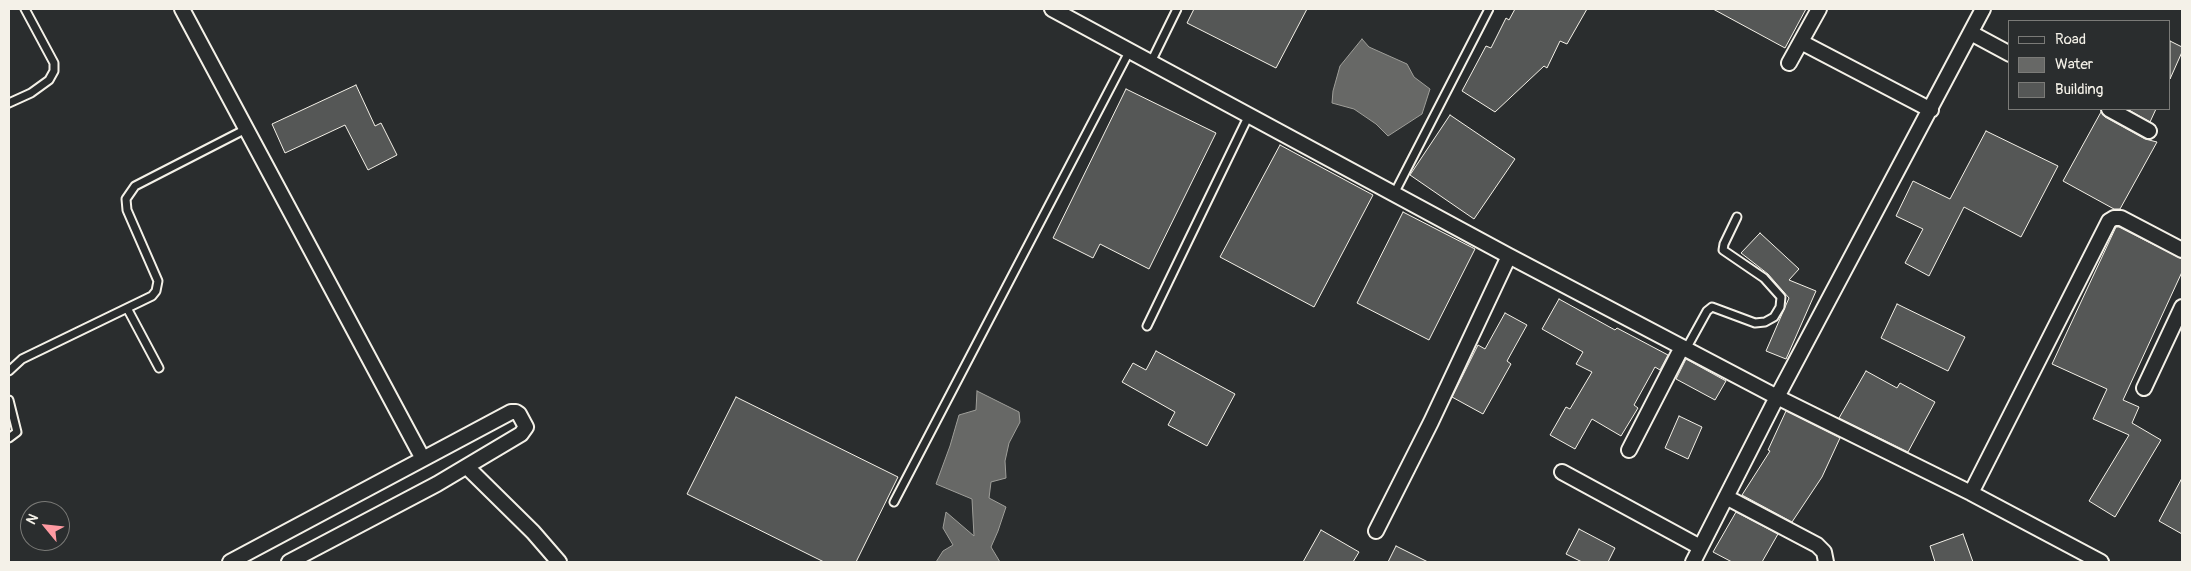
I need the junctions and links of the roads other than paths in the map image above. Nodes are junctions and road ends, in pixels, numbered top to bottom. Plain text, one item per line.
1 (26, 9) edge
2 (182, 9) edge
3 (1052, 9) edge
4 (1177, 9) edge
5 (1489, 9) edge
6 (1819, 9) edge
7 (1983, 9) edge
8 (1971, 33) junction
9 (1801, 42) junction
10 (1130, 50) junction
11 (2008, 53) edge
12 (1151, 62) junction
13 (1789, 63) dead end
14 (9, 103) edge
15 (1931, 110) junction
16 (2111, 110) edge
17 (1249, 115) junction
18 (246, 130) junction
19 (2149, 131) dead end
20 (1395, 192) junction
21 (1737, 217) dead end
22 (2182, 250) edge
23 (1510, 256) junction
24 (2182, 307) edge
25 (128, 308) junction
26 (1147, 326) dead end
27 (1684, 348) junction
28 (159, 368) dead end
29 (9, 371) edge
30 (2144, 388) dead end
31 (1777, 398) junction
32 (9, 400) edge
33 (9, 438) edge
34 (1629, 450) dead end
35 (423, 459) junction
36 (467, 467) junction
37 (1562, 472) dead end
38 (1971, 493) junction
39 (1726, 497) junction
40 (894, 502) dead end
41 (1376, 531) dead end
42 (1700, 547) junction
43 (230, 562) edge
44 (289, 562) edge
45 (559, 562) edge
46 (1693, 562) edge
47 (1826, 562) edge
48 (2100, 562) edge

1 - 14 lane
2 - 18 street
3 - 10 street
4 - 12 lane
5 - 20 lane
6 - 9 street
7 - 8 street
8 - 11 street
8 - 15 street
9 - 13 street
9 - 15 street
10 - 12 street
10 - 40 lane
12 - 17 street
15 - 31 street
16 - 19 street
17 - 20 street
17 - 26 lane
18 - 25 lane
18 - 35 street
20 - 23 street
21 - 27 lane
22 - 38 street
23 - 27 street
23 - 41 street
24 - 30 street
25 - 28 lane
25 - 29 lane
27 - 31 street
27 - 34 street
31 - 38 street
31 - 39 street
32 - 33 lane
35 - 36 street
35 - 43 street
36 - 44 street
36 - 45 street
37 - 42 street
38 - 48 street
39 - 42 street
39 - 47 street
42 - 46 street

